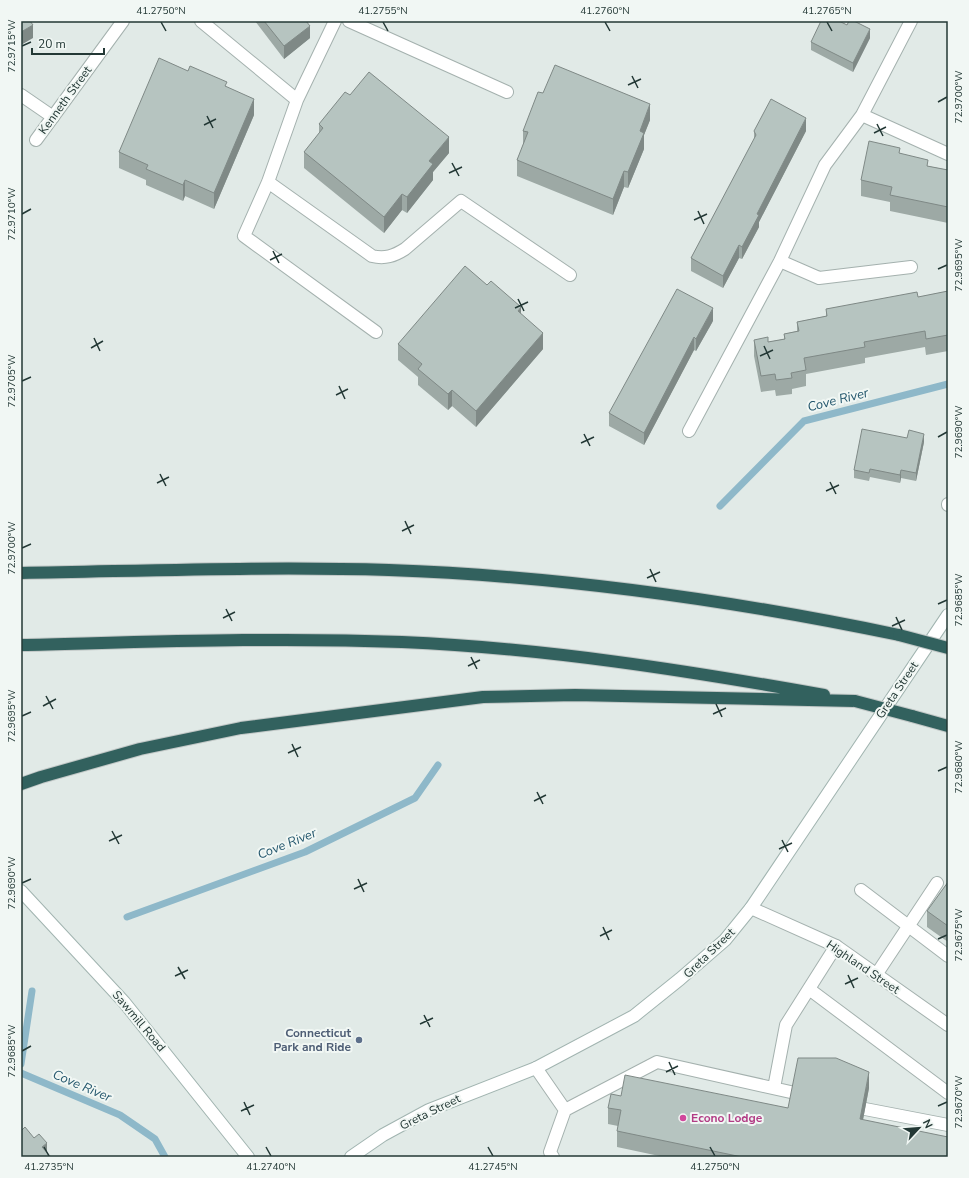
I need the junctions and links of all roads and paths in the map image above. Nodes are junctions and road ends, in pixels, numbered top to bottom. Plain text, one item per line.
1 (123, 21) edge
2 (201, 21) edge
3 (335, 21) edge
4 (349, 21) edge
5 (911, 21) edge
6 (507, 92) dead end
7 (21, 95) edge
8 (297, 100) junction
9 (862, 115) junction
10 (53, 117) junction
11 (36, 140) dead end
12 (948, 154) edge
13 (268, 182) junction
14 (780, 260) junction
15 (911, 267) dead end
16 (570, 276) dead end
17 (376, 332) dead end
18 (689, 431) dead end
19 (21, 573) edge
20 (948, 615) edge
21 (21, 645) edge
22 (948, 648) edge
23 (855, 701) junction
24 (948, 726) edge
25 (21, 784) edge
26 (937, 883) dead end
27 (861, 890) dead end
28 (21, 892) edge
29 (751, 908) junction
30 (908, 926) junction
31 (836, 946) junction
32 (948, 956) edge
33 (876, 974) junction
34 (809, 989) junction
35 (948, 1025) edge
36 (536, 1068) junction
37 (774, 1088) junction
38 (795, 1093) edge
39 (948, 1093) edge
40 (865, 1108) edge
41 (565, 1110) junction
42 (948, 1125) edge
43 (356, 1156) edge
44 (248, 1157) edge
45 (553, 1157) edge

1 - 10 street, Kenneth Street
2 - 8 street
3 - 8 street
4 - 6 street
5 - 9 street
7 - 10 street
8 - 13 street
9 - 12 street
9 - 14 street
10 - 11 street, Kenneth Street
13 - 16 street
13 - 17 street
14 - 15 street
14 - 18 street
19 - 22 highway, bridge
20 - 29 street, Greta Street
21 - 23 highway
23 - 24 highway, bridge
23 - 25 highway
26 - 30 street
27 - 30 street
28 - 44 street, Sawmill Road
29 - 31 street, Highland Street
29 - 36 street, Greta Street
30 - 32 street
30 - 33 street
31 - 33 street, Highland Street
31 - 34 street
33 - 35 street, Highland Street
34 - 37 street
34 - 39 street
36 - 41 street
36 - 43 street, Greta Street
37 - 38 street
37 - 41 street
40 - 42 street
41 - 45 street

